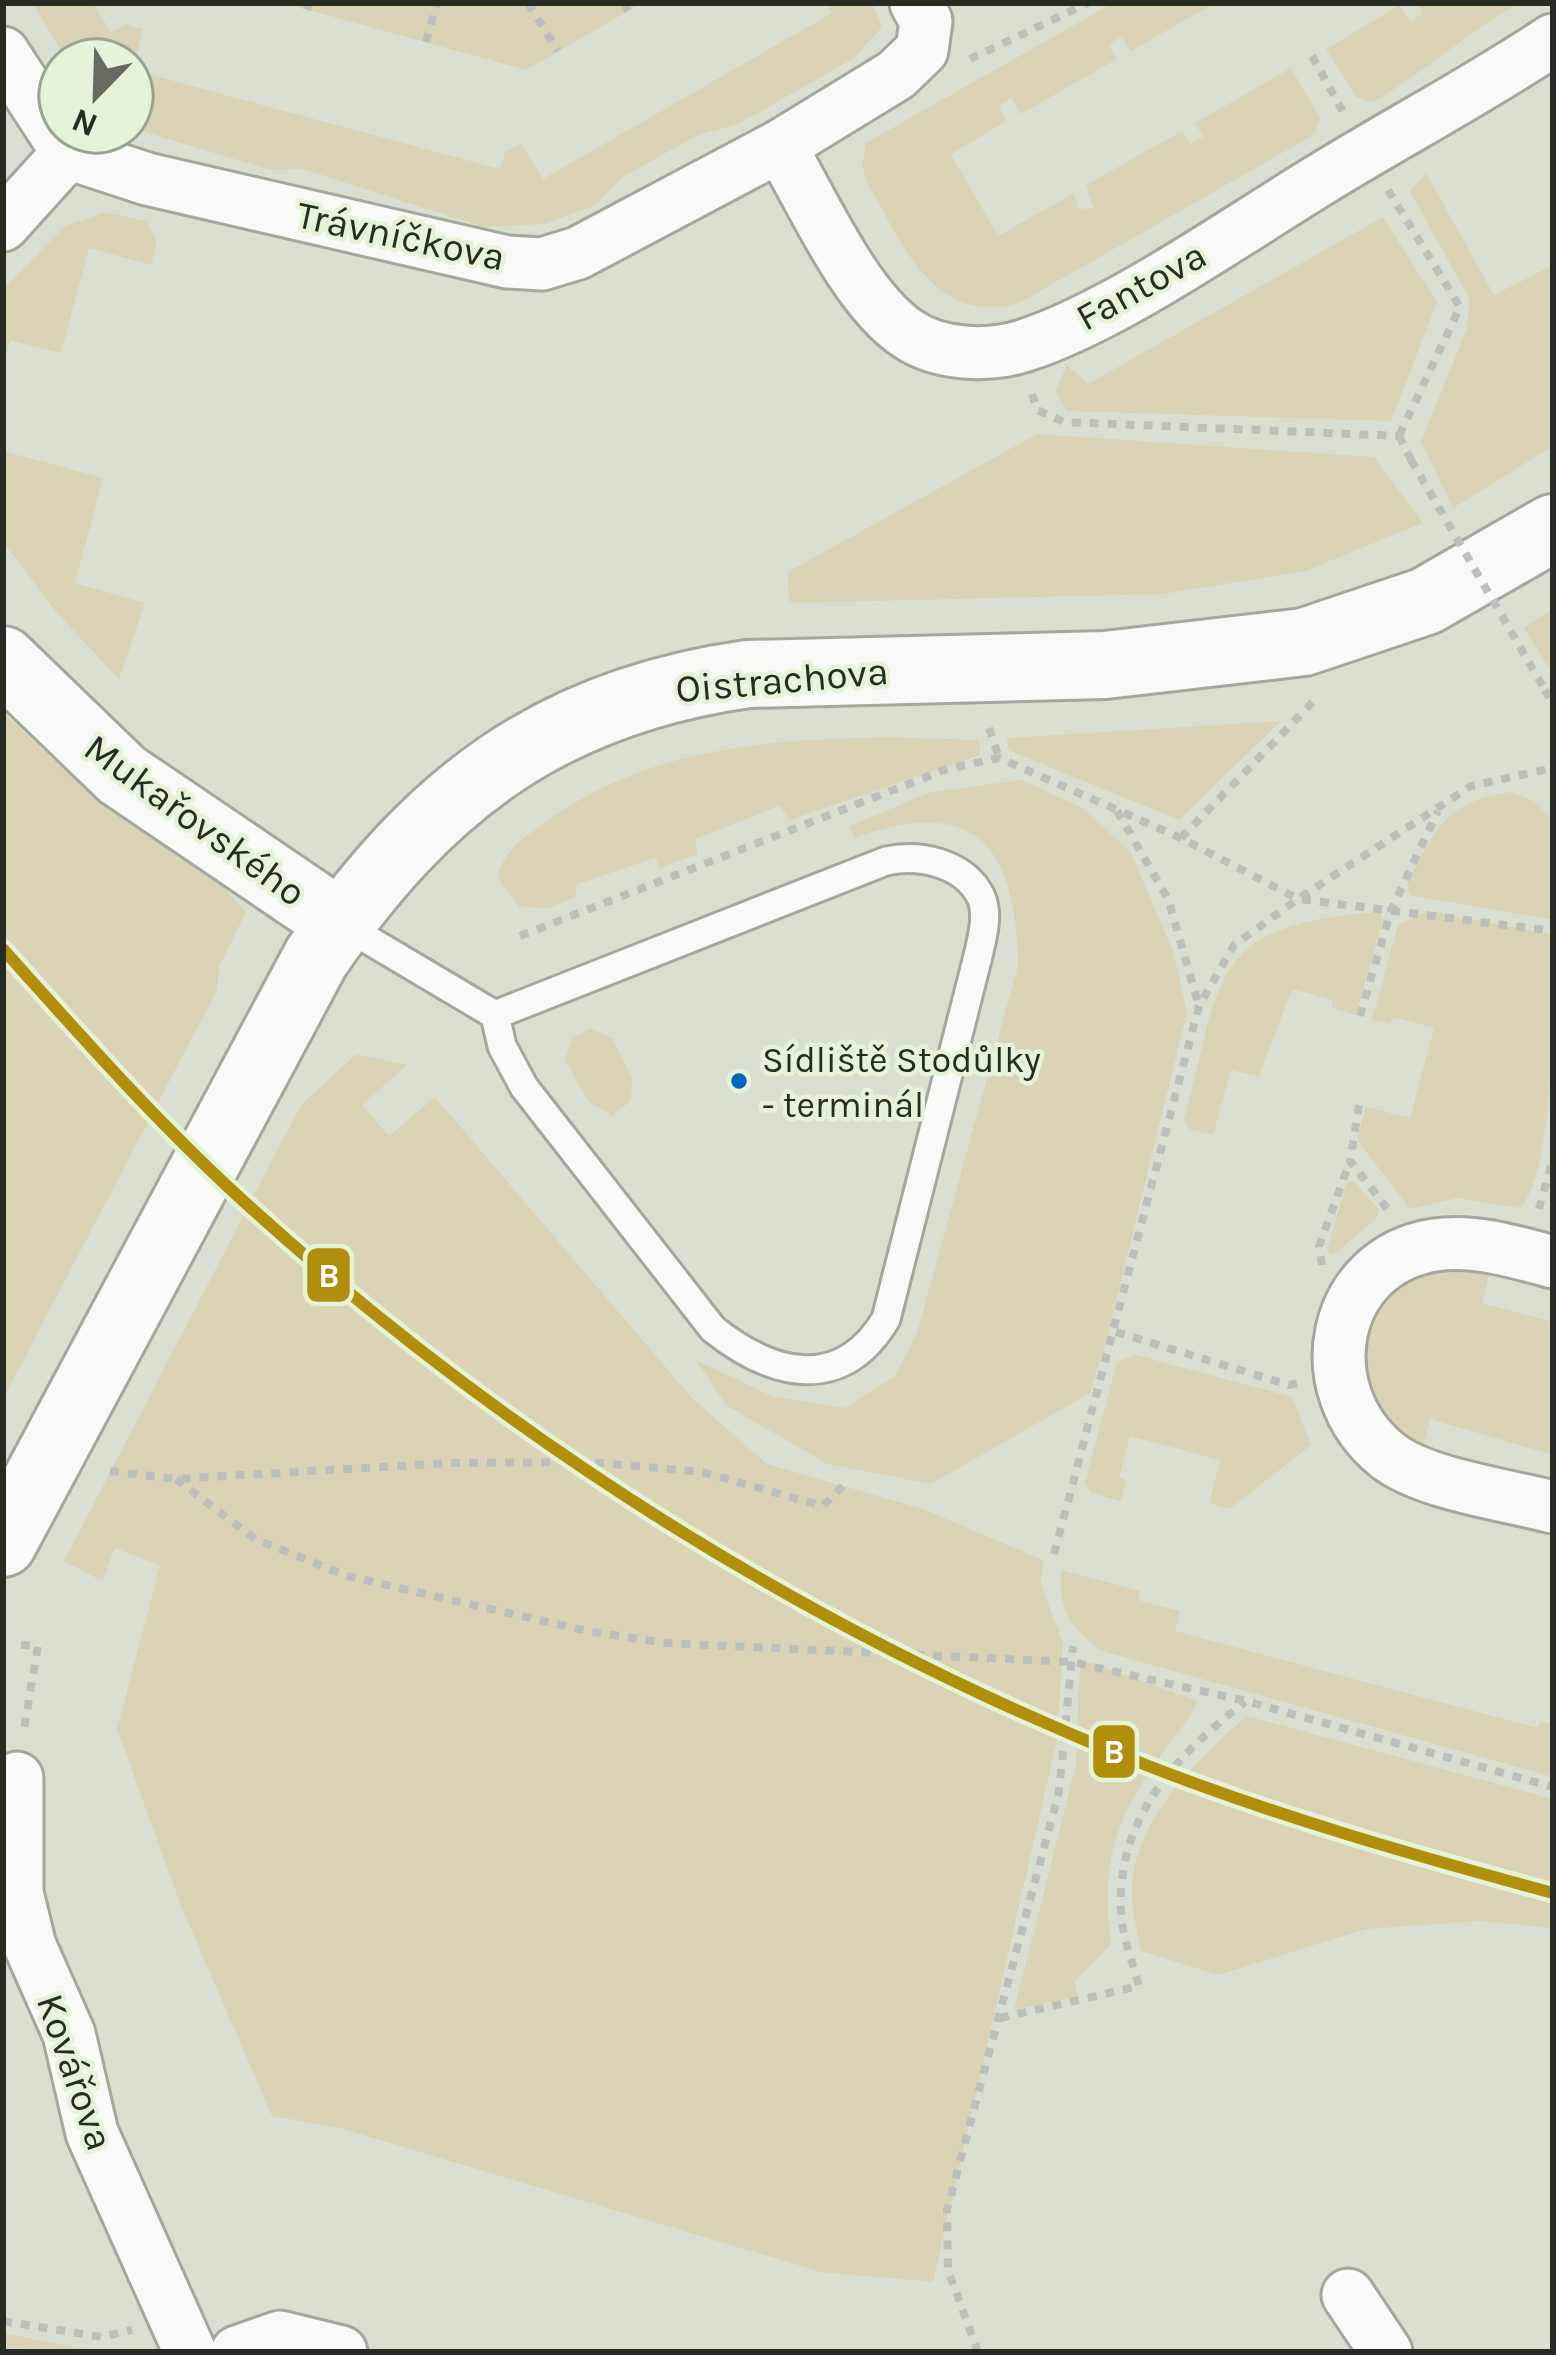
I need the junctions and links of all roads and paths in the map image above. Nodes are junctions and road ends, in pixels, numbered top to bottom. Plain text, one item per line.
1 (437, 3) edge
2 (528, 3) edge
3 (1088, 3) edge
4 (919, 27) edge
5 (1553, 40) edge
6 (426, 42) dead end
7 (3, 52) edge
8 (558, 52) dead end
9 (1312, 56) dead end
10 (36, 103) edge
11 (1347, 121) dead end
12 (780, 146) junction
13 (65, 156) edge
14 (79, 156) edge
15 (1376, 171) dead end
16 (3, 225) edge
17 (1031, 389) dead end
18 (1399, 436) junction
19 (1553, 528) edge
20 (3, 660) edge
21 (1549, 691) edge
22 (1313, 702) dead end
23 (1553, 704) edge
24 (989, 728) dead end
25 (1000, 758) junction
26 (1553, 768) edge
27 (1440, 806) junction
28 (1117, 810) junction
29 (1181, 838) junction
30 (1298, 899) junction
31 (1390, 910) junction
32 (340, 923) junction
33 (1553, 931) edge
34 (520, 936) dead end
35 (1199, 1006) junction
36 (495, 1015) junction
37 (1360, 1016) dead end
38 (1359, 1105) dead end
39 (1350, 1161) junction
40 (1398, 1222) dead end
41 (1553, 1262) edge
42 (1324, 1278) dead end
43 (1116, 1332) junction
44 (1336, 1376) junction
45 (110, 1471) dead end
46 (176, 1479) junction
47 (845, 1484) dead end
48 (1553, 1507) edge
49 (3, 1543) edge
50 (1054, 1554) dead end
51 (21, 1645) dead end
52 (1073, 1646) dead end
53 (1072, 1662) junction
54 (1246, 1701) junction
55 (16, 1778) joint
56 (1553, 1787) edge
57 (1000, 2018) junction
58 (1348, 2295) dead end
59 (3, 2321) edge
60 (146, 2327) dead end
61 (190, 2352) edge
62 (237, 2352) edge
63 (341, 2352) edge
64 (978, 2352) edge
65 (1386, 2352) edge

1 - 6 path
2 - 8 path
3 - 4 path
4 - 12 street, Trávníčkova
5 - 12 street, Fantova
7 - 10 street
9 - 11 path
12 - 14 street, Trávníčkova
13 - 16 street
15 - 18 path
17 - 18 path
18 - 21 path, bridge
19 - 32 street, Oistrachova
20 - 32 street, Mukařovského
21 - 23 path
22 - 29 path
24 - 25 path
25 - 28 path
25 - 34 path
26 - 27 path
27 - 30 path
27 - 31 path
28 - 29 path
28 - 35 path
29 - 30 path
30 - 31 path
30 - 35 path
31 - 33 path
31 - 37 path
32 - 36 lane
32 - 49 street, Oistrachova
35 - 43 path
36 - 36 lane
38 - 39 path
39 - 40 path
39 - 42 path
41 - 44 street
43 - 44 path
43 - 50 path
44 - 48 street
45 - 46 path
46 - 47 path
46 - 53 path
51 - 55 path
52 - 53 path
53 - 54 path
53 - 57 path
54 - 56 path
54 - 57 path
55 - 61 street, Kovářova
57 - 64 path
58 - 65 street
59 - 60 path
62 - 63 street

